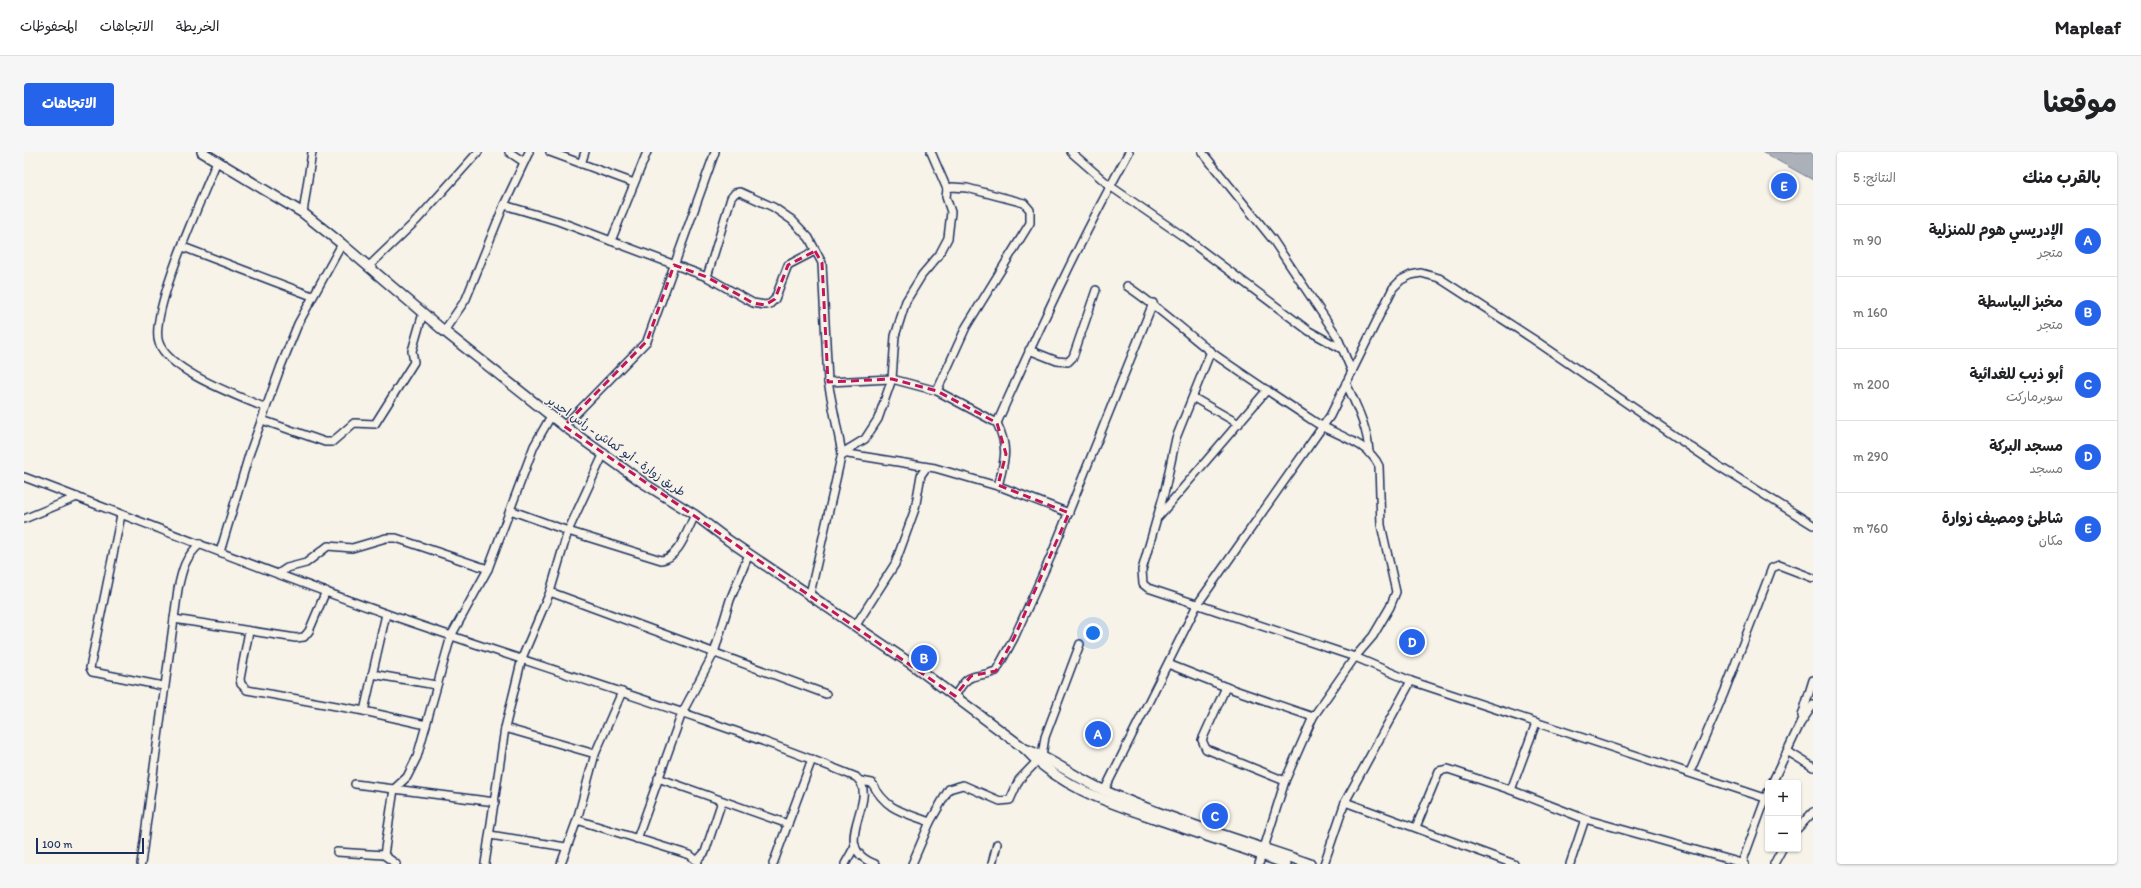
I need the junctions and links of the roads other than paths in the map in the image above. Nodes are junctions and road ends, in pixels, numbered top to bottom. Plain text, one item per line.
1 (202, 152) edge
2 (312, 152) edge
3 (478, 152) edge
4 (509, 152) edge
5 (529, 152) edge
6 (550, 152) edge
7 (585, 152) edge
8 (647, 152) edge
9 (714, 152) edge
10 (931, 152) edge
11 (1071, 152) edge
12 (1129, 152) edge
13 (1202, 152) edge
14 (217, 160) junction
15 (524, 162) junction
16 (581, 164) junction
17 (634, 183) junction
18 (1110, 186) junction
19 (947, 190) junction
20 (504, 205) junction
21 (303, 214) junction
22 (611, 241) junction
23 (342, 244) junction
24 (183, 247) junction
25 (815, 250) junction
26 (674, 265) junction
27 (368, 267) junction
28 (707, 277) junction
29 (1127, 286) dead end
30 (1096, 290) dead end
31 (312, 296) junction
32 (1153, 303) junction
33 (423, 313) junction
34 (444, 331) junction
35 (1342, 349) junction
36 (1029, 350) junction
37 (1211, 351) junction
38 (1352, 372) junction
39 (892, 379) junction
40 (828, 382) junction
41 (1346, 383) junction
42 (1267, 390) junction
43 (937, 391) junction
44 (1194, 398) junction
45 (266, 408) junction
46 (551, 416) junction
47 (262, 420) junction
48 (997, 423) junction
49 (1239, 424) junction
50 (564, 426) junction
51 (1322, 426) junction
52 (604, 453) junction
53 (842, 453) junction
54 (1369, 453) junction
55 (926, 468) junction
56 (24, 477) edge
57 (998, 486) junction
58 (77, 497) junction
59 (510, 510) junction
60 (1069, 513) junction
61 (121, 515) junction
62 (695, 515) junction
63 (24, 519) edge
64 (1156, 520) junction
65 (1813, 525) edge
66 (568, 531) junction
67 (200, 544) junction
68 (220, 552) junction
69 (749, 554) junction
70 (488, 569) junction
71 (278, 574) junction
72 (1813, 578) edge
73 (326, 590) junction
74 (550, 592) junction
75 (810, 594) junction
76 (1197, 605) junction
77 (386, 614) junction
78 (174, 619) junction
79 (856, 625) junction
80 (249, 631) junction
81 (451, 636) junction
82 (1080, 644) dead end
83 (714, 653) junction
84 (1355, 657) junction
85 (522, 658) junction
86 (1168, 664) junction
87 (372, 674) junction
88 (1813, 680) edge
89 (1411, 681) junction
90 (163, 686) junction
91 (436, 686) junction
92 (1226, 687) junction
93 (622, 692) junction
94 (826, 694) dead end
95 (955, 696) junction
96 (1813, 705) edge
97 (364, 711) junction
98 (682, 713) junction
99 (1313, 717) junction
100 (1536, 723) junction
101 (1800, 724) junction
102 (426, 725) junction
103 (506, 728) junction
104 (1787, 751) junction
105 (595, 754) junction
106 (812, 759) junction
107 (1040, 759) junction
108 (1813, 767) edge
109 (1690, 772) junction
110 (658, 778) junction
111 (1069, 779) junction
112 (1773, 780) edge
113 (861, 781) junction
114 (1285, 781) junction
115 (355, 784) dead end
116 (394, 789) junction
117 (1511, 790) junction
118 (1104, 791) junction
119 (1765, 794) edge
120 (722, 801) junction
121 (1765, 801) edge
122 (495, 802) junction
123 (1345, 802) junction
124 (1813, 812) edge
125 (1585, 819) junction
126 (577, 820) junction
127 (930, 822) junction
128 (788, 824) junction
129 (1801, 825) edge
130 (1416, 827) junction
131 (490, 835) junction
132 (637, 839) junction
133 (997, 844) dead end
134 (855, 846) junction
135 (566, 847) junction
136 (337, 852) dead end
137 (1780, 852) edge
138 (384, 855) junction
139 (1263, 856) edge
140 (698, 862) edge
141 (141, 864) edge
142 (395, 864) edge
143 (485, 864) edge
144 (561, 864) edge
145 (773, 864) edge
146 (845, 864) edge
147 (875, 864) edge
148 (912, 864) edge
149 (992, 864) edge
150 (1286, 864) edge
151 (1310, 864) edge
152 (1324, 864) edge
153 (1514, 864) edge
154 (1570, 864) edge
155 (1743, 864) edge
156 (1774, 864) edge

1 - 14 main road, طريق زوارة - أبو كماش - رأس اجدير
2 - 21 street
3 - 27 street
4 - 15 street
5 - 15 street
6 - 16 street
7 - 16 street
8 - 17 street
9 - 26 street
10 - 19 street
11 - 18 street
12 - 18 street
13 - 35 street
14 - 21 main road, طريق زوارة - أبو كماش - رأس اجدير
14 - 24 street
15 - 20 street
16 - 17 street
17 - 22 street
18 - 35 street
18 - 36 street
19 - 39 street
19 - 43 street
20 - 22 street
20 - 34 street
21 - 23 main road, طريق زوارة - أبو كماش - رأس اجدير
22 - 26 street
23 - 27 main road, طريق زوارة - أبو كماش - رأس اجدير
23 - 31 street
24 - 31 street
24 - 45 street
25 - 28 street
25 - 28 street
25 - 40 street
26 - 28 street
26 - 50 street
27 - 33 main road, طريق زوارة - أبو كماش - رأس اجدير
29 - 32 street
30 - 36 street
31 - 45 street
32 - 37 street
32 - 60 street
33 - 34 main road, طريق زوارة - أبو كماش - رأس اجدير
33 - 47 street
34 - 46 main road, طريق زوارة - أبو كماش - رأس اجدير
35 - 38 street
36 - 48 street
37 - 42 street
37 - 44 street
38 - 41 street
38 - 65 street
39 - 40 street
39 - 43 street
39 - 53 street
40 - 53 street
41 - 51 street
41 - 54 street
42 - 49 street
42 - 51 street
43 - 48 street
44 - 49 street
44 - 64 street
45 - 47 street
46 - 50 main road, طريق زوارة - أبو كماش - رأس اجدير
46 - 59 street
47 - 68 street
48 - 57 street
49 - 64 street
50 - 52 main road, طريق زوارة - أبو كماش - رأس اجدير
51 - 54 street
51 - 76 street
52 - 62 main road, طريق زوارة - أبو كماش - رأس اجدير
52 - 66 street
53 - 55 street
53 - 75 street
54 - 84 street
55 - 57 street
55 - 79 street
56 - 58 street
57 - 60 street
58 - 61 street
58 - 63 street
59 - 66 street
59 - 70 street
60 - 95 street
61 - 67 street
61 - 90 street
62 - 66 street
62 - 69 main road, طريق زوارة - أبو كماش - رأس اجدير
64 - 76 street
66 - 74 street
67 - 68 street
67 - 78 street
68 - 71 street
69 - 75 main road, طريق زوارة - أبو كماش - رأس اجدير
69 - 83 street
70 - 71 street
70 - 81 street
71 - 73 street
72 - 109 street
73 - 77 street
73 - 80 street
74 - 83 street
74 - 85 street
75 - 79 main road, طريق زوارة - أبو كماش - رأس اجدير
76 - 84 street
76 - 86 street
77 - 81 street
77 - 87 street
78 - 80 street
78 - 90 street
79 - 95 main road, طريق زوارة - أبو كماش - رأس اجدير
80 - 97 street
81 - 85 street
81 - 91 street
82 - 107 street
83 - 94 street
83 - 98 street
84 - 89 street
84 - 99 street
85 - 93 street
85 - 103 street
86 - 92 street
86 - 118 street
87 - 91 street
87 - 97 street
88 - 101 street
89 - 100 street
89 - 123 street
90 - 141 street
91 - 102 street
92 - 99 street
92 - 114 street
93 - 98 street
93 - 105 street
95 - 107 main road, طريق زوارة - أبو كماش - رأس اجدير
96 - 101 street
97 - 102 street
98 - 106 street
98 - 110 street
99 - 114 street
100 - 109 street
100 - 117 street
101 - 104 street
102 - 116 street
103 - 105 street
103 - 122 street
104 - 108 street
104 - 112 street
105 - 126 street
106 - 113 street
106 - 128 street
107 - 111 main road, طريق زوارة - أبو كماش - رأس اجدير
107 - 127 street
109 - 119 street
110 - 120 street
110 - 132 street
111 - 118 main road
111 - 139 main road
113 - 127 street
113 - 134 street
114 - 139 street
115 - 116 street
116 - 122 street
116 - 138 street
117 - 125 street
117 - 130 street
118 - 139 main road
120 - 128 street
120 - 140 street
121 - 155 street
122 - 131 street
123 - 130 street
123 - 152 street
124 - 129 street
125 - 154 street
125 - 155 street
126 - 132 street
126 - 135 street
127 - 148 street
128 - 145 street
130 - 153 street
131 - 135 street
131 - 143 street
132 - 140 street
133 - 149 street
134 - 146 street
134 - 147 street
135 - 144 street
136 - 138 street
137 - 156 street
138 - 142 street
139 - 150 main road
139 - 151 main road

